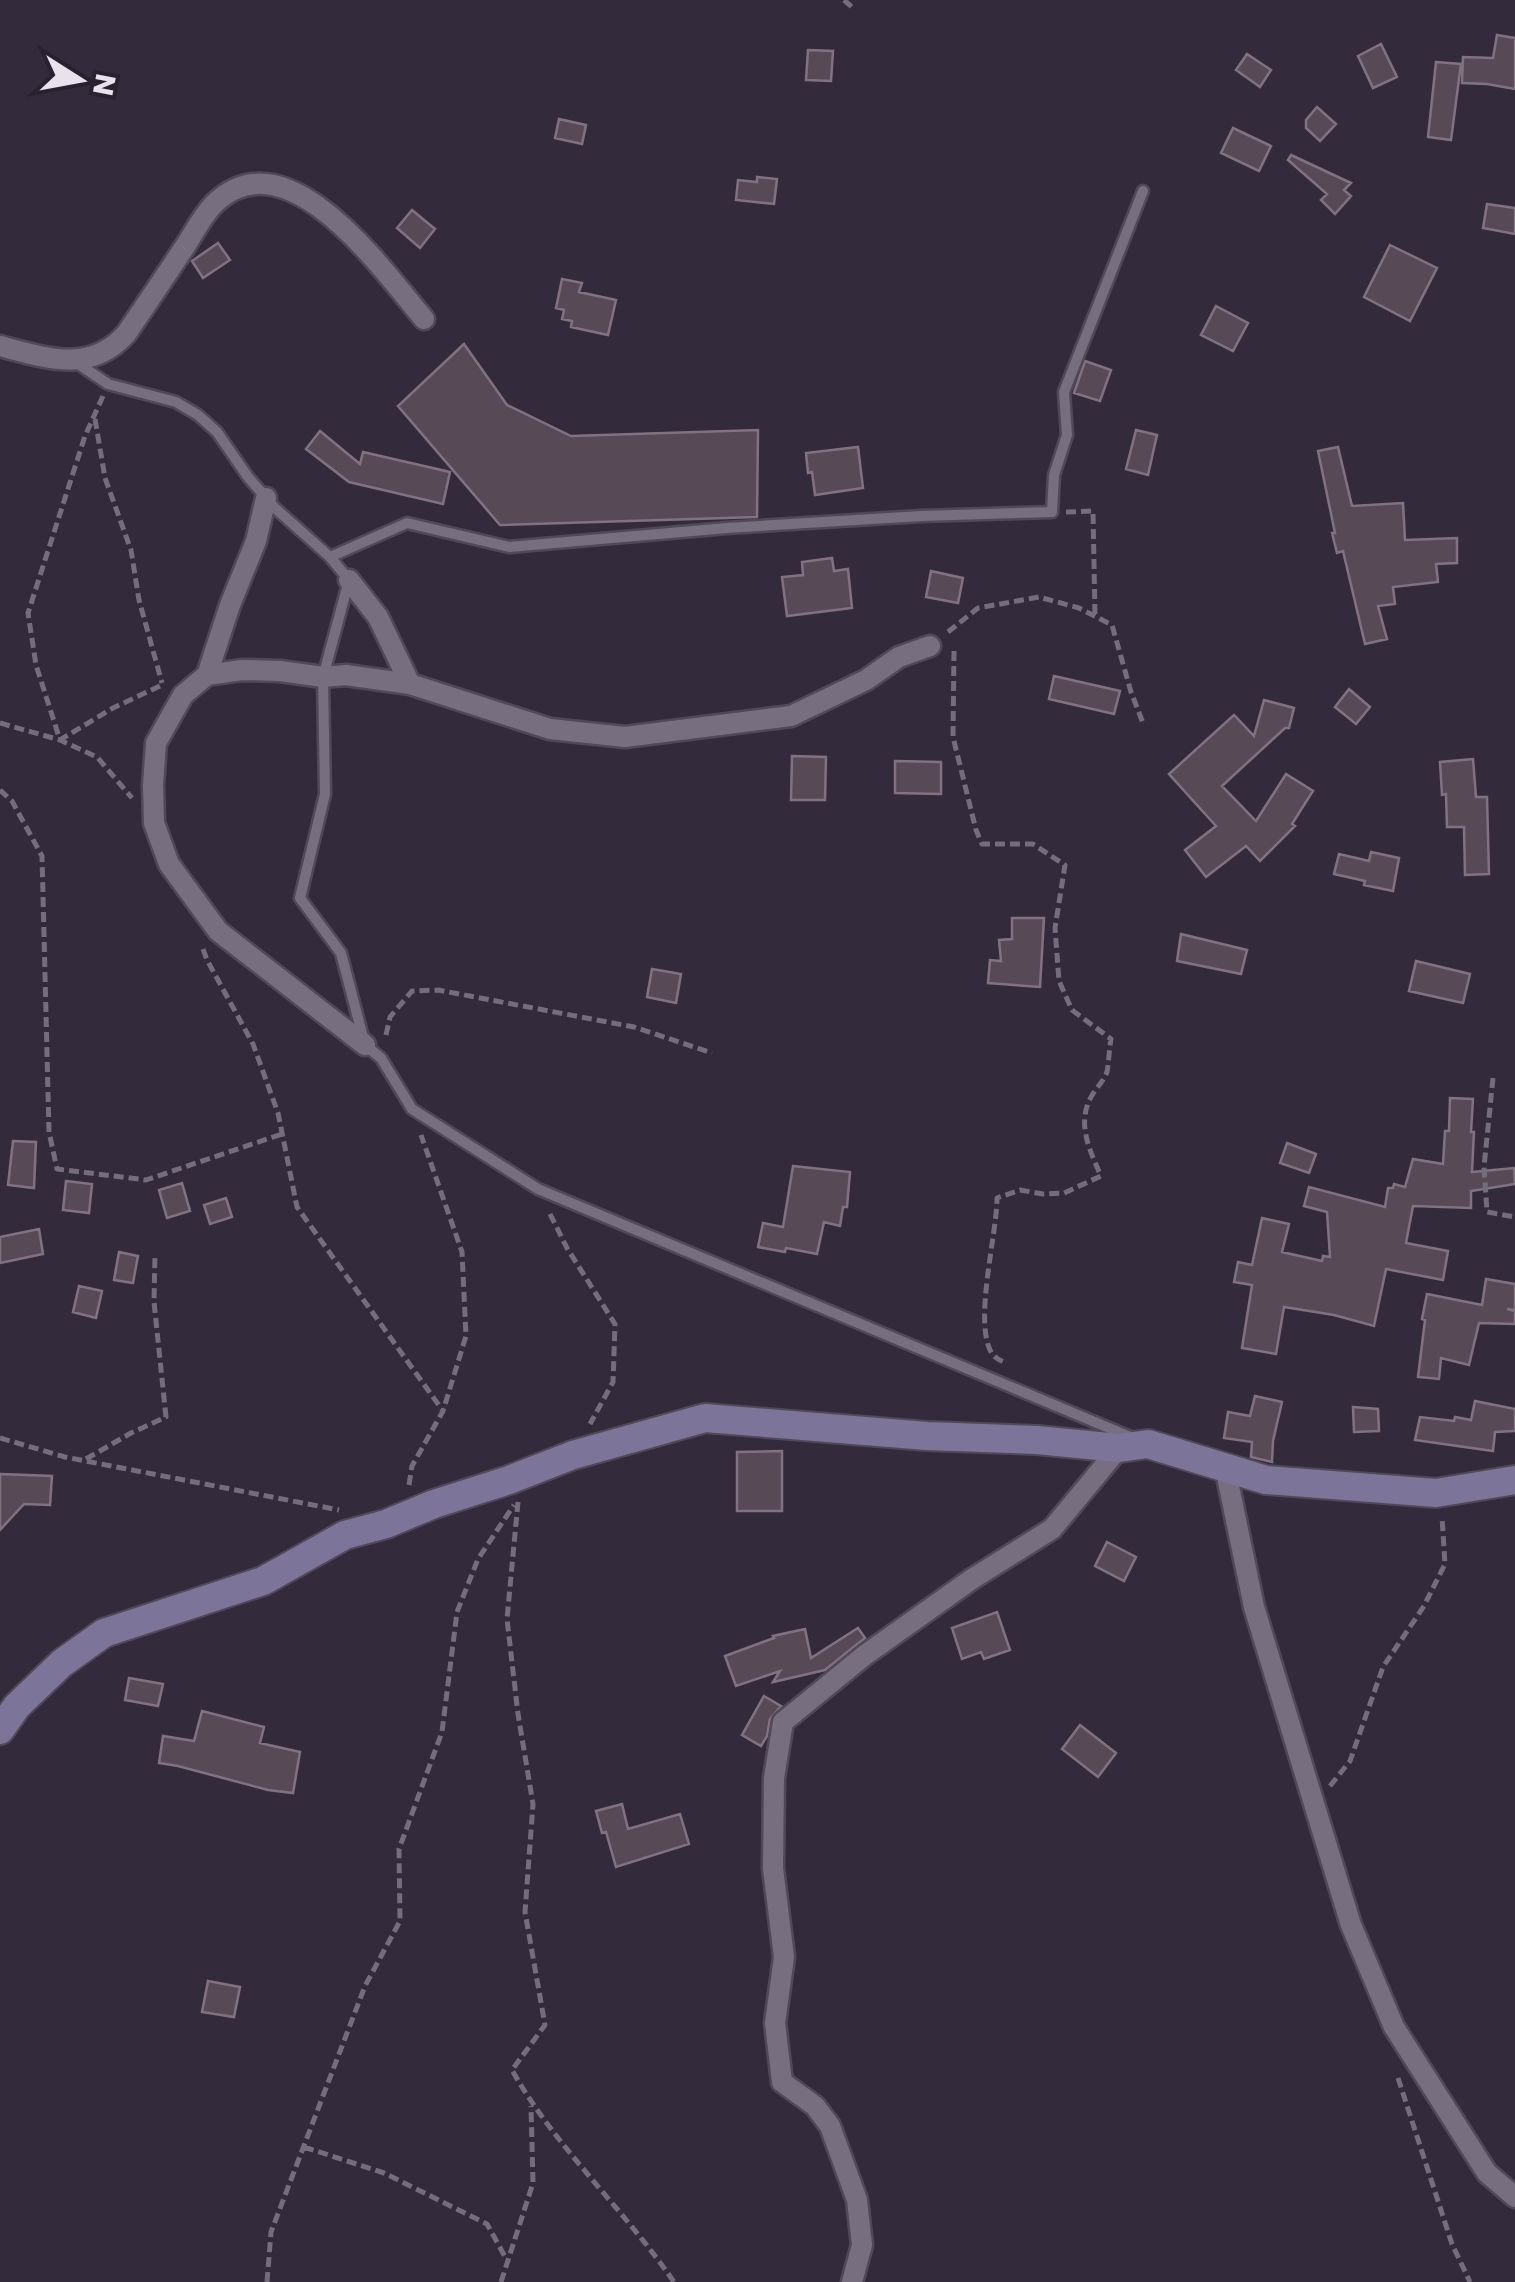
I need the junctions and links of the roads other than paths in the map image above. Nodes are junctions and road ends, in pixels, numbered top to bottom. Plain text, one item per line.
1 (1143, 190) dead end
2 (424, 319) dead end
3 (0, 346) edge
4 (72, 360) junction
5 (266, 498) junction
6 (330, 558) junction
7 (350, 580) junction
8 (930, 646) road end
9 (207, 675) junction
10 (323, 677) junction
11 (410, 684) junction
12 (373, 1051) junction
13 (1148, 1444) junction
14 (1119, 1448) junction
15 (1225, 1467) junction
16 (1515, 1480) edge
17 (1, 1731) edge
18 (1515, 2197) edge
19 (852, 2282) edge

1 - 6 lane
2 - 4 street
3 - 4 street
4 - 5 lane
5 - 6 lane
5 - 9 street
6 - 7 lane
7 - 10 lane
7 - 11 street
8 - 11 street
9 - 10 street
9 - 12 street
10 - 11 street
10 - 12 lane
12 - 13 lane
13 - 14 street
13 - 15 street
14 - 17 street
14 - 19 street
15 - 16 street
15 - 18 street

